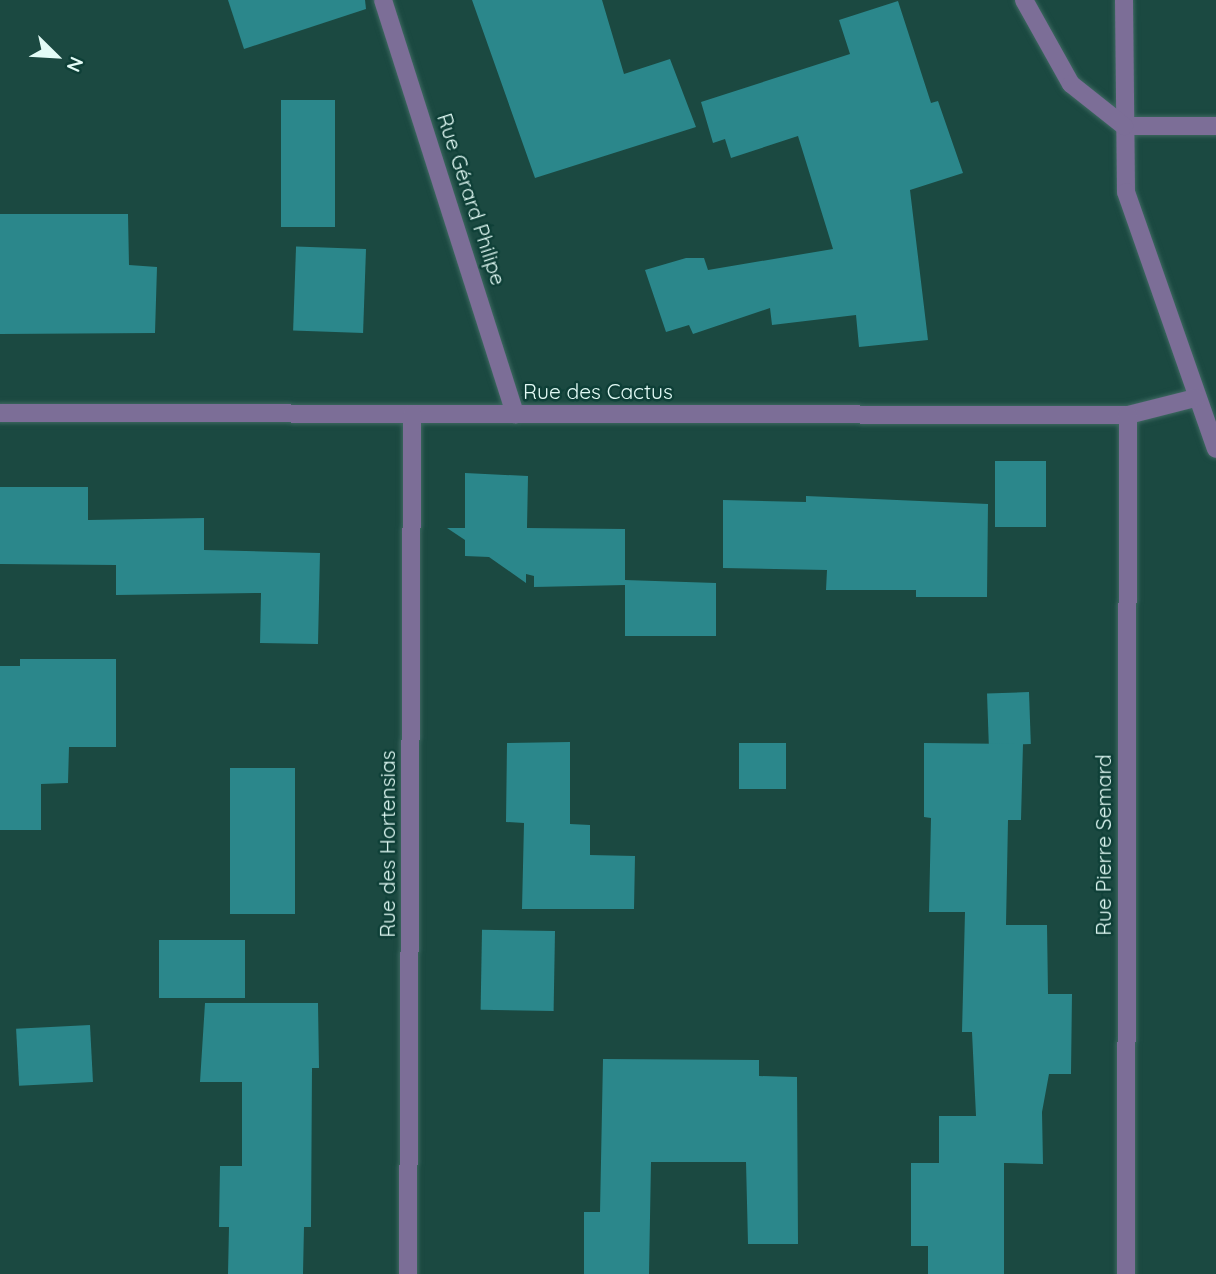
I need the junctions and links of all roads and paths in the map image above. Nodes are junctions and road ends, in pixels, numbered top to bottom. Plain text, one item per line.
1 (383, 0) edge
2 (1024, 0) edge
3 (1124, 0) edge
4 (1216, 125) edge
5 (1124, 126) junction
6 (1195, 398) junction
7 (0, 413) edge
8 (412, 414) junction
9 (515, 414) junction
10 (1128, 415) junction
11 (1216, 449) edge
12 (408, 1274) edge
13 (1126, 1274) edge

1 - 9 street, Rue Gérard Philipe
2 - 5 street
3 - 5 street
4 - 5 street
5 - 6 street
6 - 10 street, Rue des Cactus
6 - 11 street
7 - 8 street, Rue des Cactus
8 - 9 street, Rue des Cactus
8 - 12 street, Rue des Hortensias
9 - 10 street, Rue des Cactus
10 - 13 street, Rue Pierre Semard

